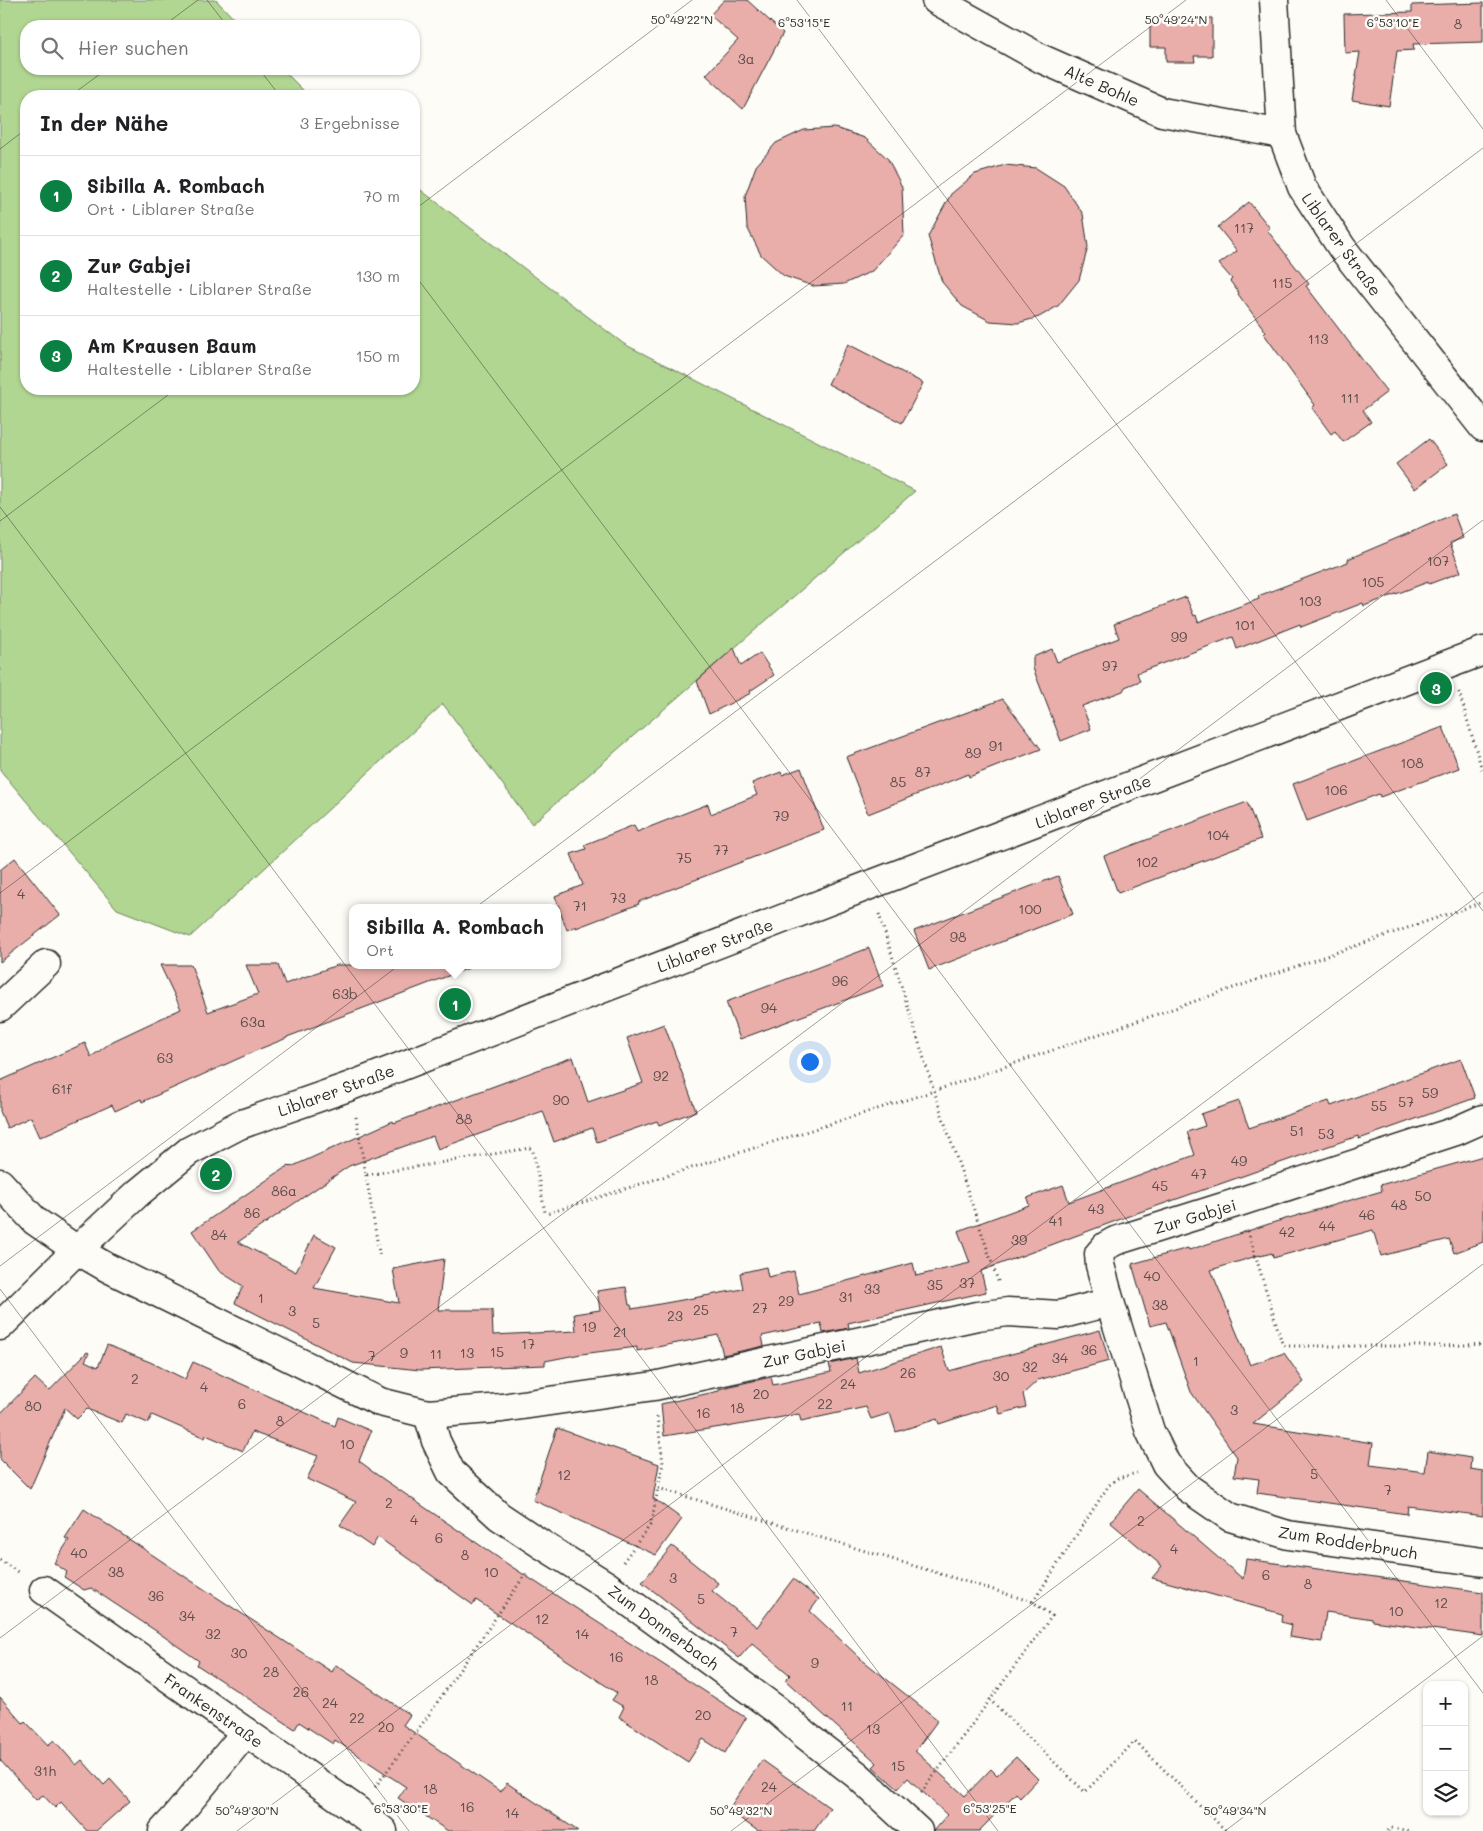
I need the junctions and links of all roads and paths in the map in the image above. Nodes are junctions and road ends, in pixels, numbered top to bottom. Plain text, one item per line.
1 (936, 0) edge
2 (1274, 0) edge
3 (1282, 134) junction
4 (1483, 427) edge
5 (1483, 652) edge
6 (1451, 665) junction
7 (1483, 773) edge
8 (870, 885) junction
9 (1483, 902) edge
10 (46, 964) dead end
11 (0, 1007) edge
12 (348, 1087) junction
13 (934, 1091) junction
14 (1483, 1119) edge
15 (366, 1175) junction
16 (0, 1183) edge
17 (1239, 1202) junction
18 (77, 1250) junction
19 (380, 1258) dead end
20 (1110, 1302) junction
21 (1008, 1312) junction
22 (0, 1326) edge
23 (1483, 1344) edge
24 (654, 1386) junction
25 (428, 1414) junction
26 (1166, 1464) junction
27 (658, 1488) junction
28 (544, 1546) junction
29 (1483, 1562) edge
30 (606, 1585) junction
31 (44, 1590) dead end
32 (1033, 1602) junction
33 (990, 1700) junction
34 (246, 1732) junction
35 (358, 1811) junction
36 (910, 1822) edge
37 (163, 1831) edge
38 (384, 1831) edge
39 (1226, 1831) edge
40 (1388, 1831) edge
41 (1411, 1831) edge

1 - 3 street, Alte Bohle
2 - 3 street, Liblarer Straße
3 - 4 street, Liblarer Straße
5 - 6 street, Liblarer Straße
6 - 7 path
6 - 8 street, Liblarer Straße
8 - 12 street, Liblarer Straße
8 - 13 path
9 - 13 path
10 - 11 street
12 - 15 path
12 - 18 street, Liblarer Straße
13 - 15 path
13 - 21 path
14 - 17 street, Zur Gabjei
15 - 19 path
16 - 18 street, Zur Gabjei
17 - 20 street, Zur Gabjei
17 - 23 path
18 - 22 street, Liblarer Straße
18 - 25 street, Zur Gabjei
20 - 21 street, Zur Gabjei
20 - 26 street, Zum Rodderbruch
21 - 24 street, Zur Gabjei
24 - 25 street, Zur Gabjei
24 - 27 path
25 - 28 street, Zum Donnerbach
26 - 29 street, Zum Rodderbruch
26 - 32 path
27 - 30 path
27 - 32 path
28 - 30 street, Zum Donnerbach
28 - 35 path
30 - 36 street, Zum Donnerbach
31 - 34 street, Frankenstraße
32 - 33 path
33 - 36 path
33 - 39 path
34 - 35 street, Frankenstraße
34 - 37 street
35 - 38 street, Frankenstraße
40 - 41 path

